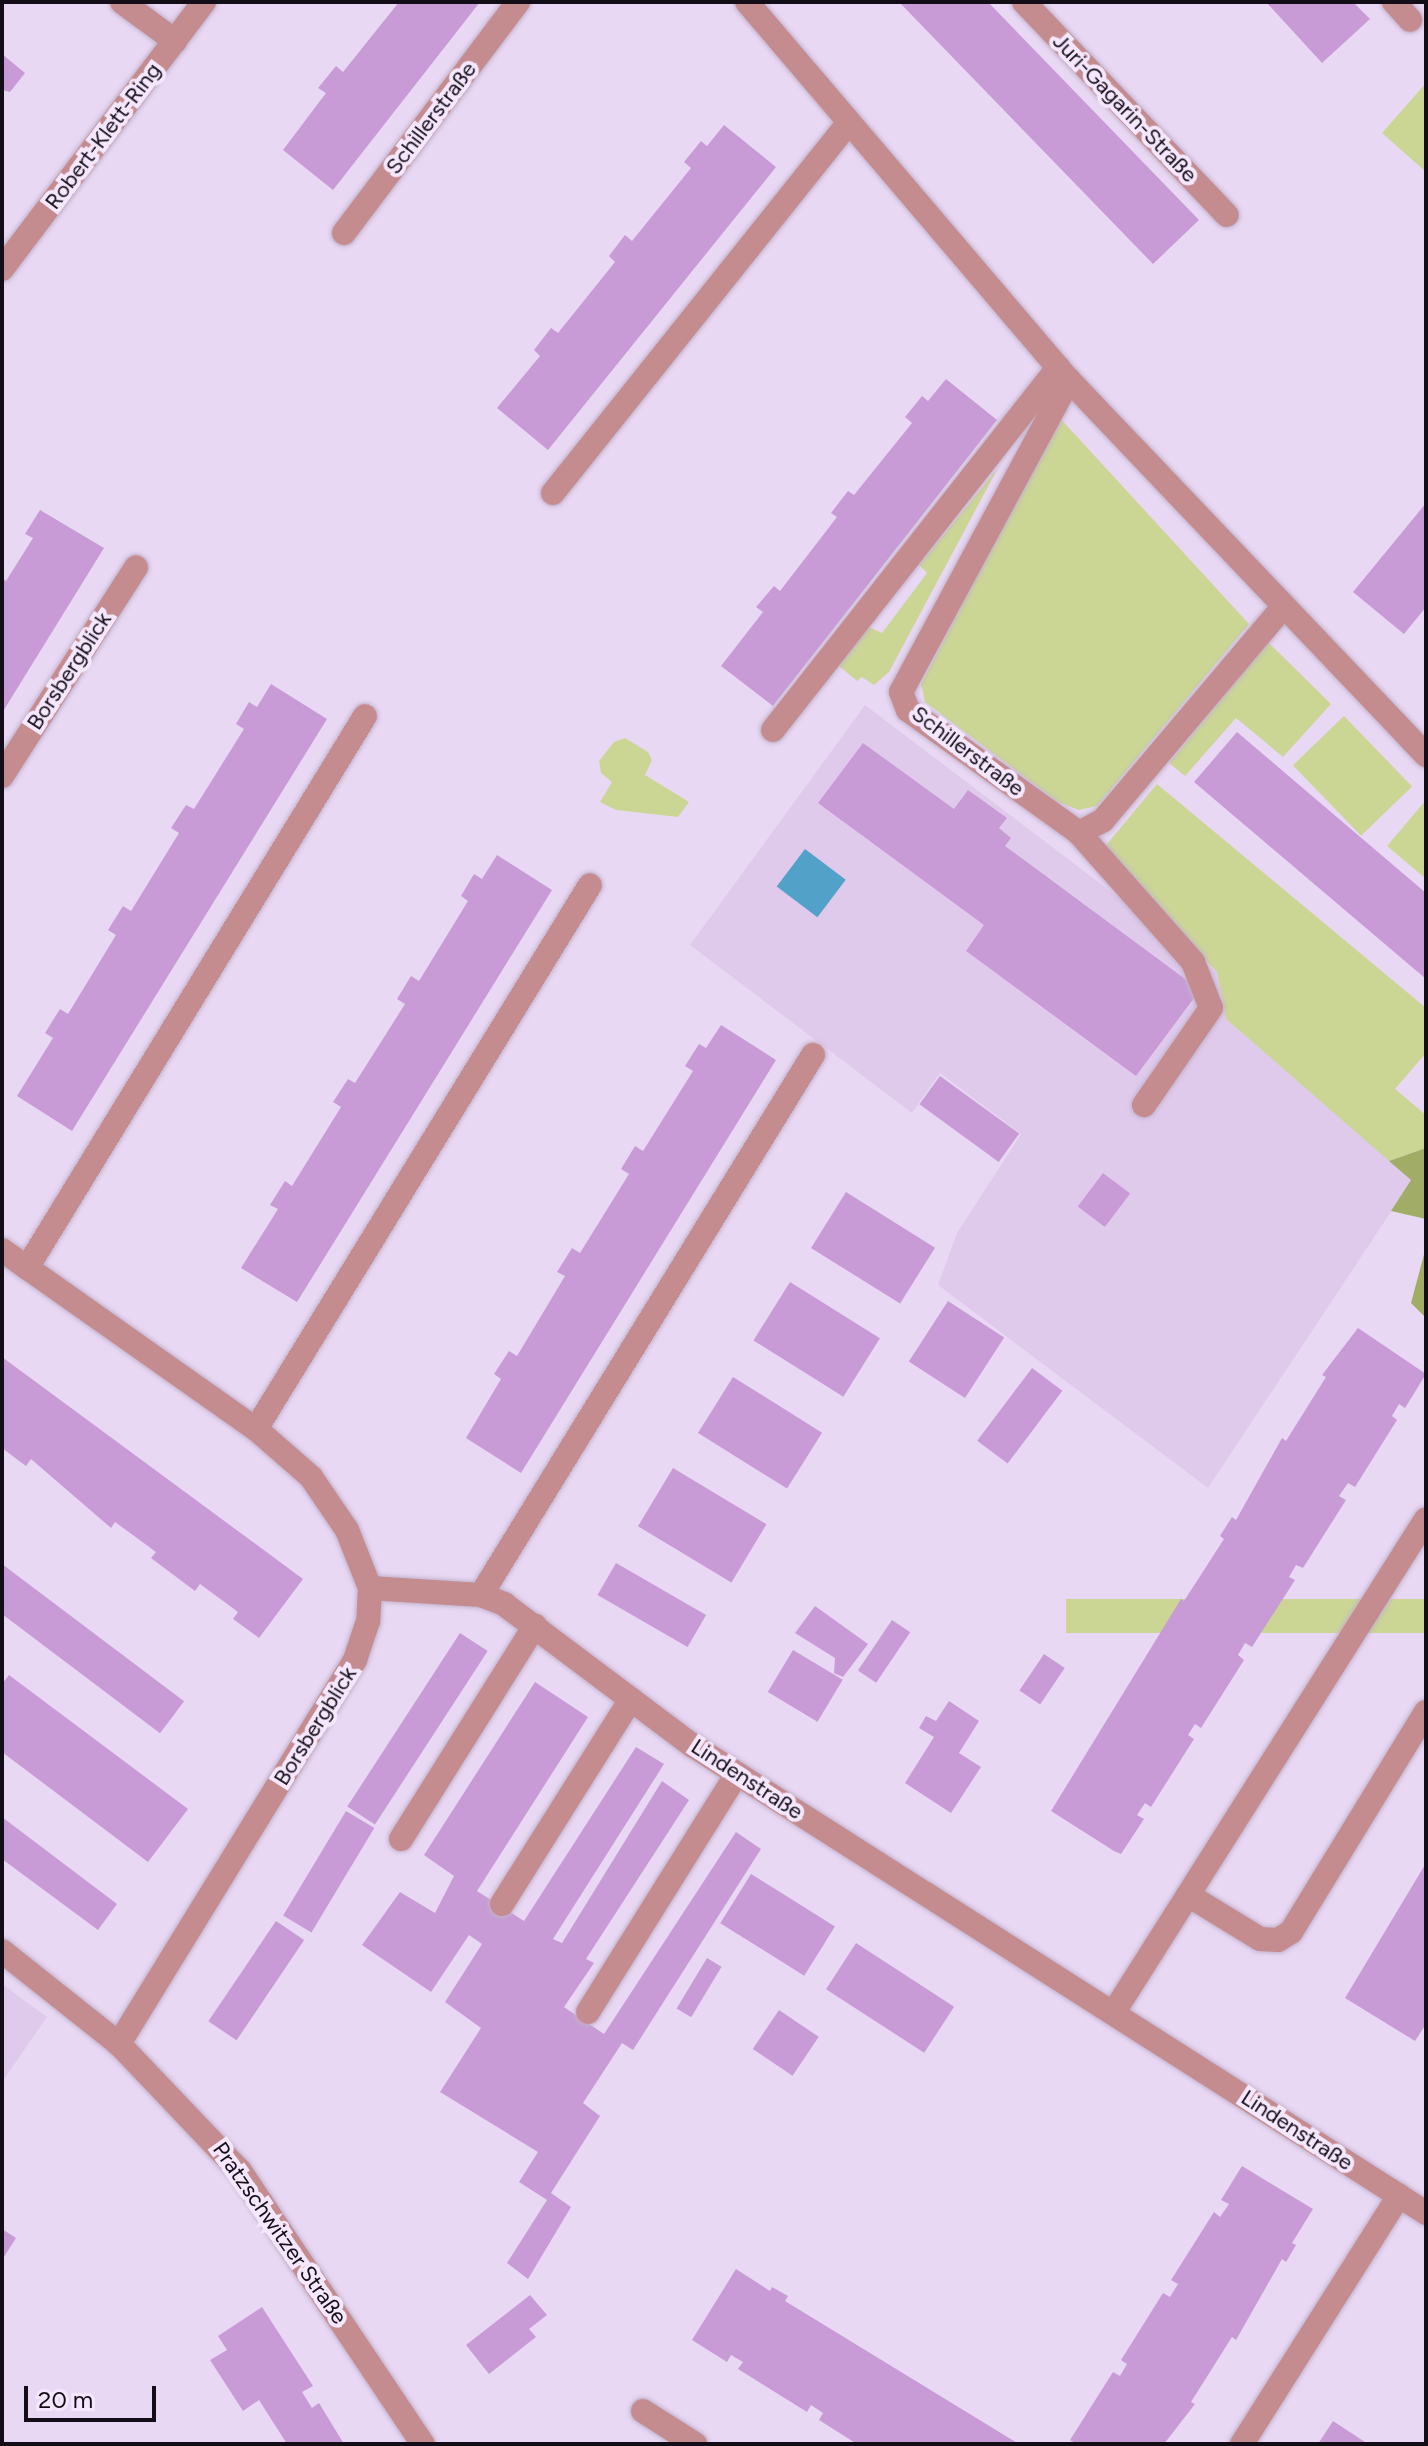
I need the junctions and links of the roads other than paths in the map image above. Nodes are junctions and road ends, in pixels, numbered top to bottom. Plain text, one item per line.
1 (122, 2) edge
2 (204, 2) edge
3 (518, 2) edge
4 (747, 2) edge
5 (1024, 2) edge
6 (175, 41) junction
7 (848, 123) junction
8 (1227, 215) dead end
9 (344, 233) dead end
10 (2, 269) edge
11 (1063, 374) junction
12 (553, 493) dead end
13 (136, 567) dead end
14 (1283, 607) junction
15 (365, 716) dead end
16 (773, 730) dead end
17 (1424, 750) edge
18 (2, 776) edge
19 (1079, 833) junction
20 (590, 885) dead end
21 (813, 1055) dead end
22 (1144, 1105) dead end
23 (2, 1250) edge
24 (27, 1268) junction
25 (256, 1429) junction
26 (1426, 1519) edge
27 (370, 1588) junction
28 (481, 1595) junction
29 (535, 1625) junction
30 (631, 1699) junction
31 (1426, 1712) edge
32 (737, 1774) junction
33 (401, 1839) dead end
34 (1188, 1895) junction
35 (502, 1904) dead end
36 (2, 1951) edge
37 (588, 2012) dead end
38 (1114, 2012) junction
39 (119, 2044) junction
40 (1399, 2196) junction
41 (1426, 2213) edge
42 (643, 2411) dead end
43 (423, 2444) edge
44 (695, 2444) edge
45 (1242, 2444) edge

1 - 6 street
2 - 6 street, Robert-Klett-Ring
3 - 9 street, Schillerstraße
4 - 7 street
5 - 8 street, Juri-Gagarin-Straße
6 - 10 street, Robert-Klett-Ring
7 - 11 street
7 - 12 street
11 - 14 street
11 - 16 street
11 - 19 street, Schillerstraße
13 - 18 street, Borsbergblick
14 - 17 street
14 - 19 street
15 - 24 street
19 - 22 street, Schillerstraße
20 - 25 street
21 - 28 street
23 - 24 street, Borsbergblick
24 - 25 street, Borsbergblick
25 - 27 street, Borsbergblick
26 - 34 street
27 - 28 street, Lindenstraße
27 - 39 street, Borsbergblick
28 - 29 street, Lindenstraße
29 - 30 street, Lindenstraße
29 - 33 street
30 - 32 street, Lindenstraße
30 - 35 street
31 - 34 street
32 - 37 street
32 - 38 street, Lindenstraße
34 - 38 street
36 - 39 street, Pratzschwitzer Straße
38 - 40 street, Lindenstraße
39 - 43 street, Pratzschwitzer Straße
40 - 41 street, Lindenstraße
40 - 45 street
42 - 44 street

